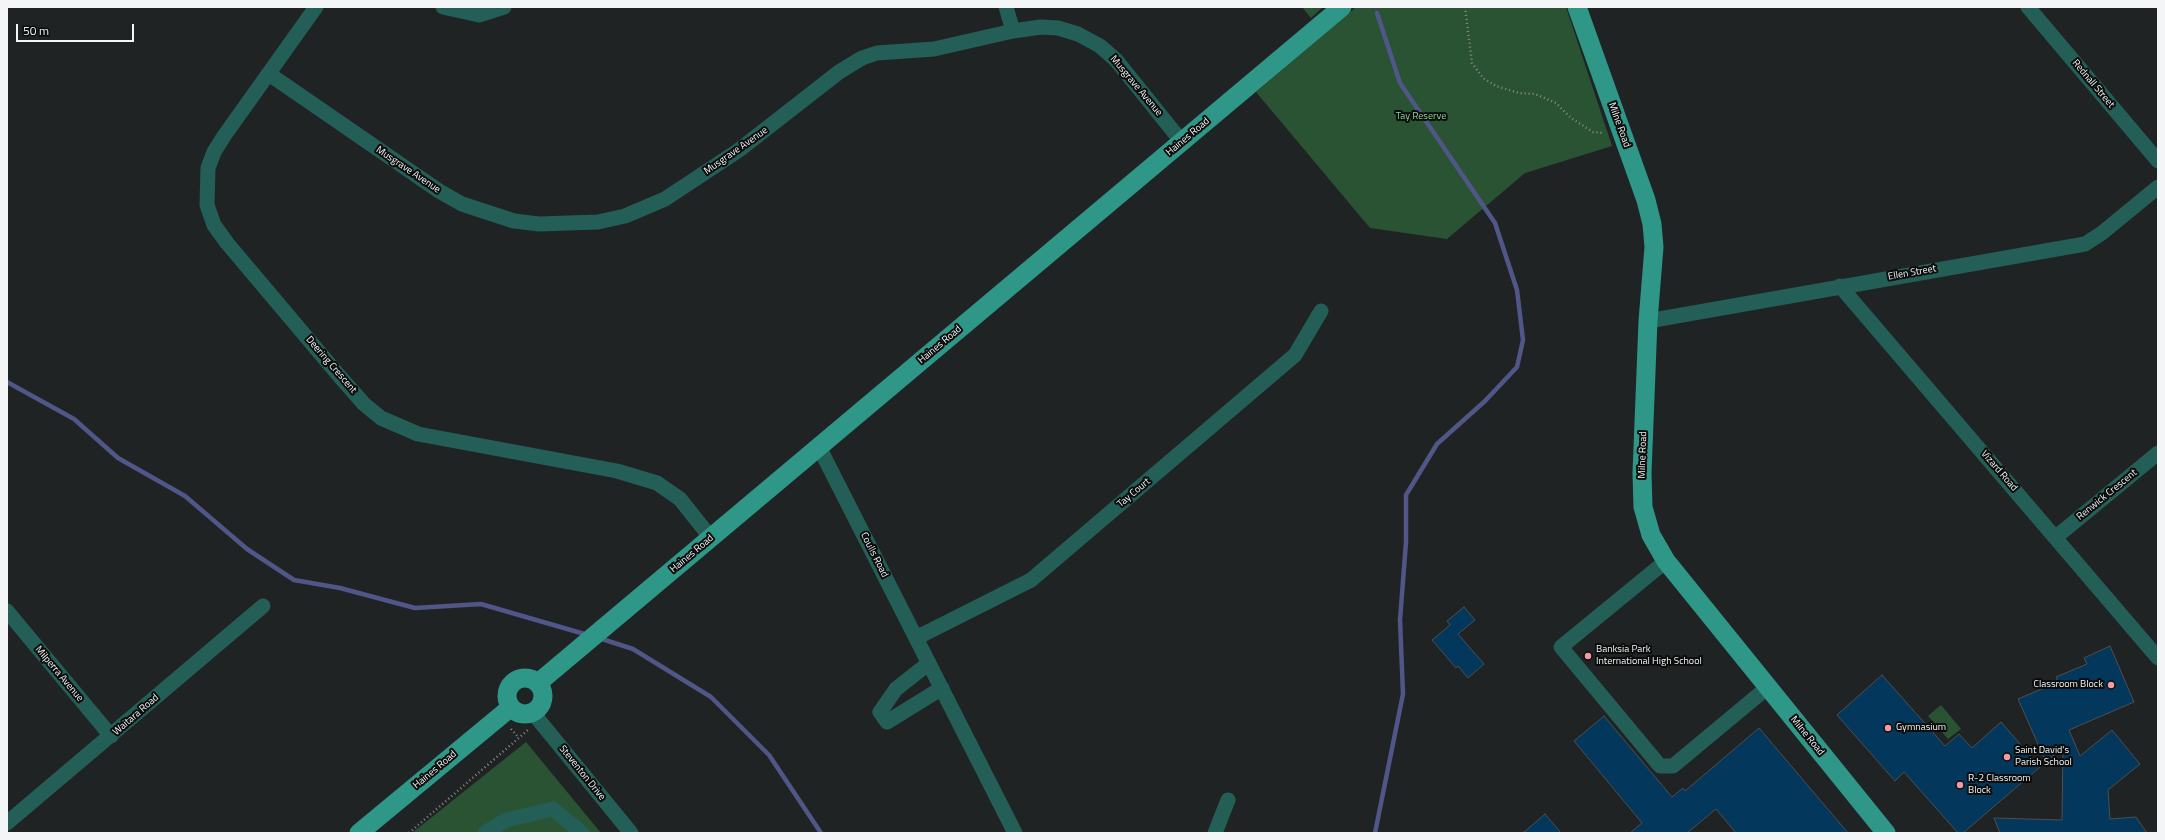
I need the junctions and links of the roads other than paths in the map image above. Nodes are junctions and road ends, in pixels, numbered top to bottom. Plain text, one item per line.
1 (316, 7) edge
2 (443, 7) edge
3 (504, 7) edge
4 (1006, 7) edge
5 (1342, 7) edge
6 (1577, 7) edge
7 (2028, 7) edge
8 (1013, 31) junction
9 (269, 74) junction
10 (1182, 142) junction
11 (2158, 161) edge
12 (2158, 187) edge
13 (1840, 286) junction
14 (1321, 311) dead end
15 (1648, 321) junction
16 (819, 447) junction
17 (2158, 453) edge
18 (2056, 537) junction
19 (712, 538) junction
20 (1666, 561) junction
21 (263, 606) dead end
22 (7, 611) edge
23 (916, 638) junction
24 (2158, 658) edge
25 (929, 663) junction
26 (538, 683) junction
27 (1768, 687) junction
28 (942, 688) junction
29 (510, 708) junction
30 (536, 717) junction
31 (110, 736) junction
32 (1228, 800) dead end
33 (7, 823) edge
34 (359, 833) edge
35 (485, 833) edge
36 (582, 833) edge
37 (631, 833) edge
38 (1015, 833) edge
39 (1215, 833) edge
40 (1886, 833) edge

1 - 9 street, Deering Crescent
2 - 3 street
4 - 8 street
5 - 10 main road, Haines Road
6 - 15 main road, Milne Road
7 - 11 street, Rednall Street
8 - 9 street, Musgrave Avenue
8 - 10 street, Musgrave Avenue
9 - 19 street, Deering Crescent
10 - 16 main road, Haines Road
12 - 13 street, Ellen Street
13 - 15 street, Ellen Street
13 - 18 street, Vizard Road
14 - 23 street, Tay Court
15 - 20 main road, Milne Road
16 - 19 main road, Haines Road
16 - 23 street, Coulls Road
17 - 18 street, Renwick Crescent
18 - 24 street, Vizard Road
19 - 26 main road, Haines Road
20 - 27 main road, Milne Road
20 - 27 street
21 - 31 street, Waitara Road
22 - 31 street, Milperra Avenue
23 - 25 street, Coulls Road
25 - 28 street, Coulls Road
25 - 28 street
26 - 29 main road
26 - 30 main road
27 - 40 main road, Milne Road
28 - 38 street, Coulls Road
29 - 30 main road
29 - 34 main road, Haines Road
30 - 37 street, Steventon Drive
31 - 33 street, Waitara Road
32 - 39 street
35 - 36 street

